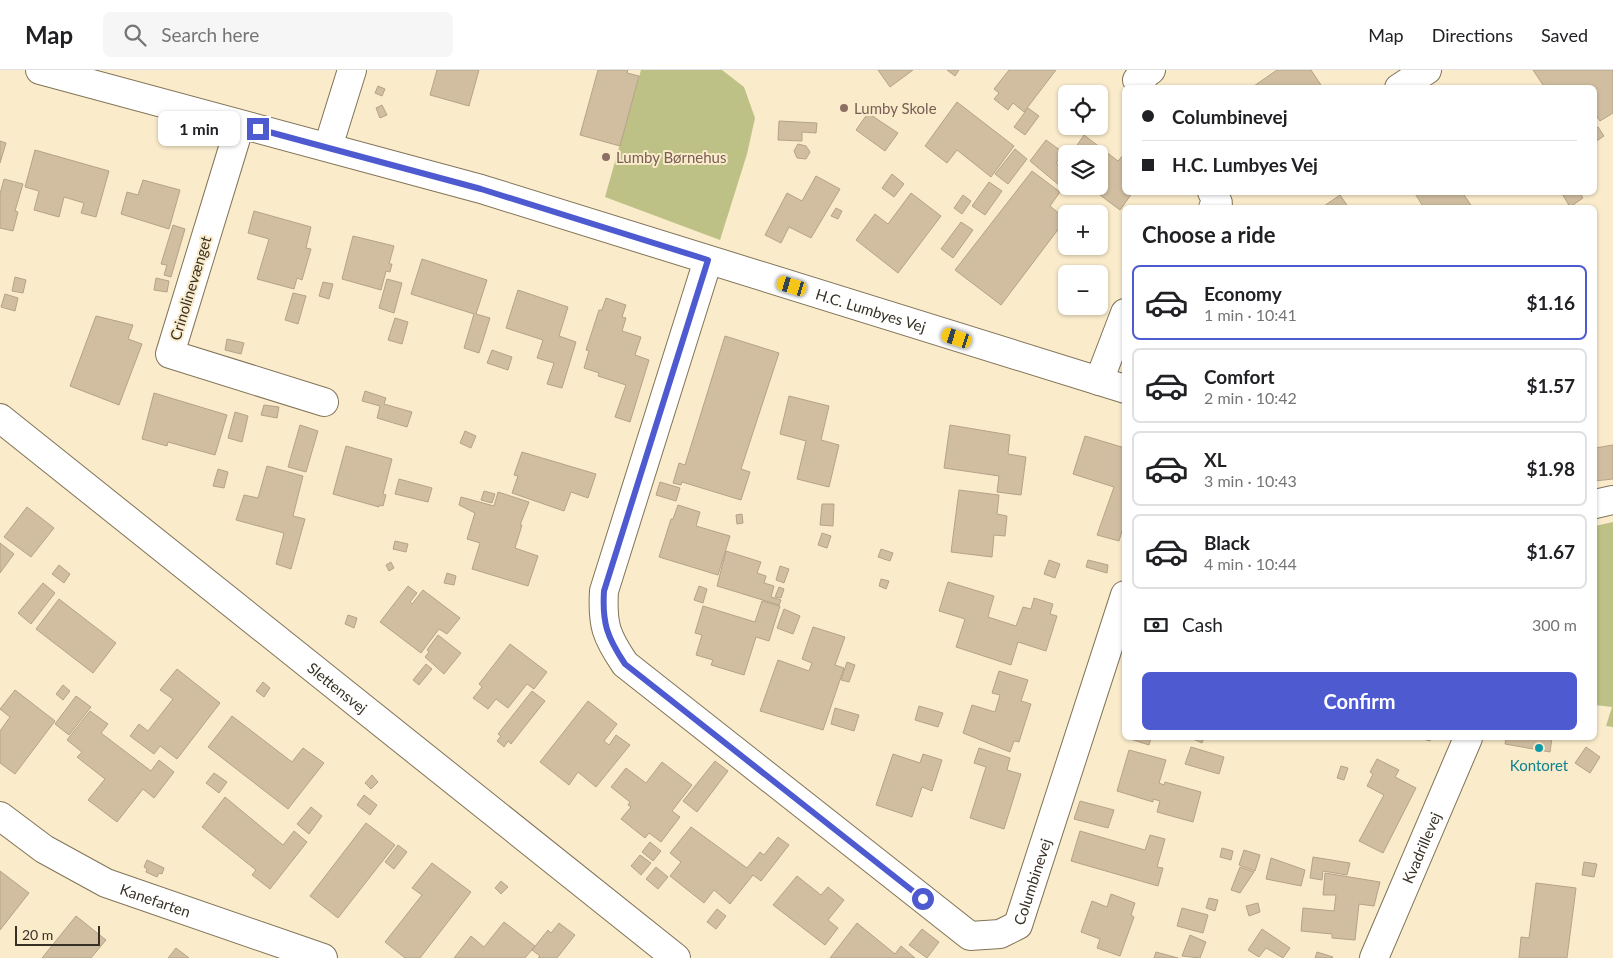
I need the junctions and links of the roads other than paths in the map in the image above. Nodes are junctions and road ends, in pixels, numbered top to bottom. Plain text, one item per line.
1 (45, 70) edge
2 (352, 70) edge
3 (1427, 70) edge
4 (1404, 85) edge
5 (240, 125) junction
6 (328, 147) junction
7 (708, 260) junction
8 (1122, 321) edge
9 (1098, 381) junction
10 (1122, 388) edge
11 (324, 402) dead end
12 (0, 418) edge
13 (1613, 500) edge
14 (1597, 504) edge
15 (1122, 604) edge
16 (1467, 740) edge
17 (0, 816) edge
18 (324, 958) edge
19 (676, 958) edge
20 (1374, 958) edge

1 - 5 street, H.C. Lumbyes Vej
2 - 6 street
3 - 4 street
5 - 6 street, H.C. Lumbyes Vej
5 - 11 street, Crinolinevænget
6 - 7 street, H.C. Lumbyes Vej
7 - 9 street, H.C. Lumbyes Vej
7 - 15 street, Columbinevej
8 - 9 street
9 - 10 street, H.C. Lumbyes Vej
12 - 19 street, Slettensvej
13 - 14 street
16 - 20 street, Kvadrillevej
17 - 18 street, Kanefarten

